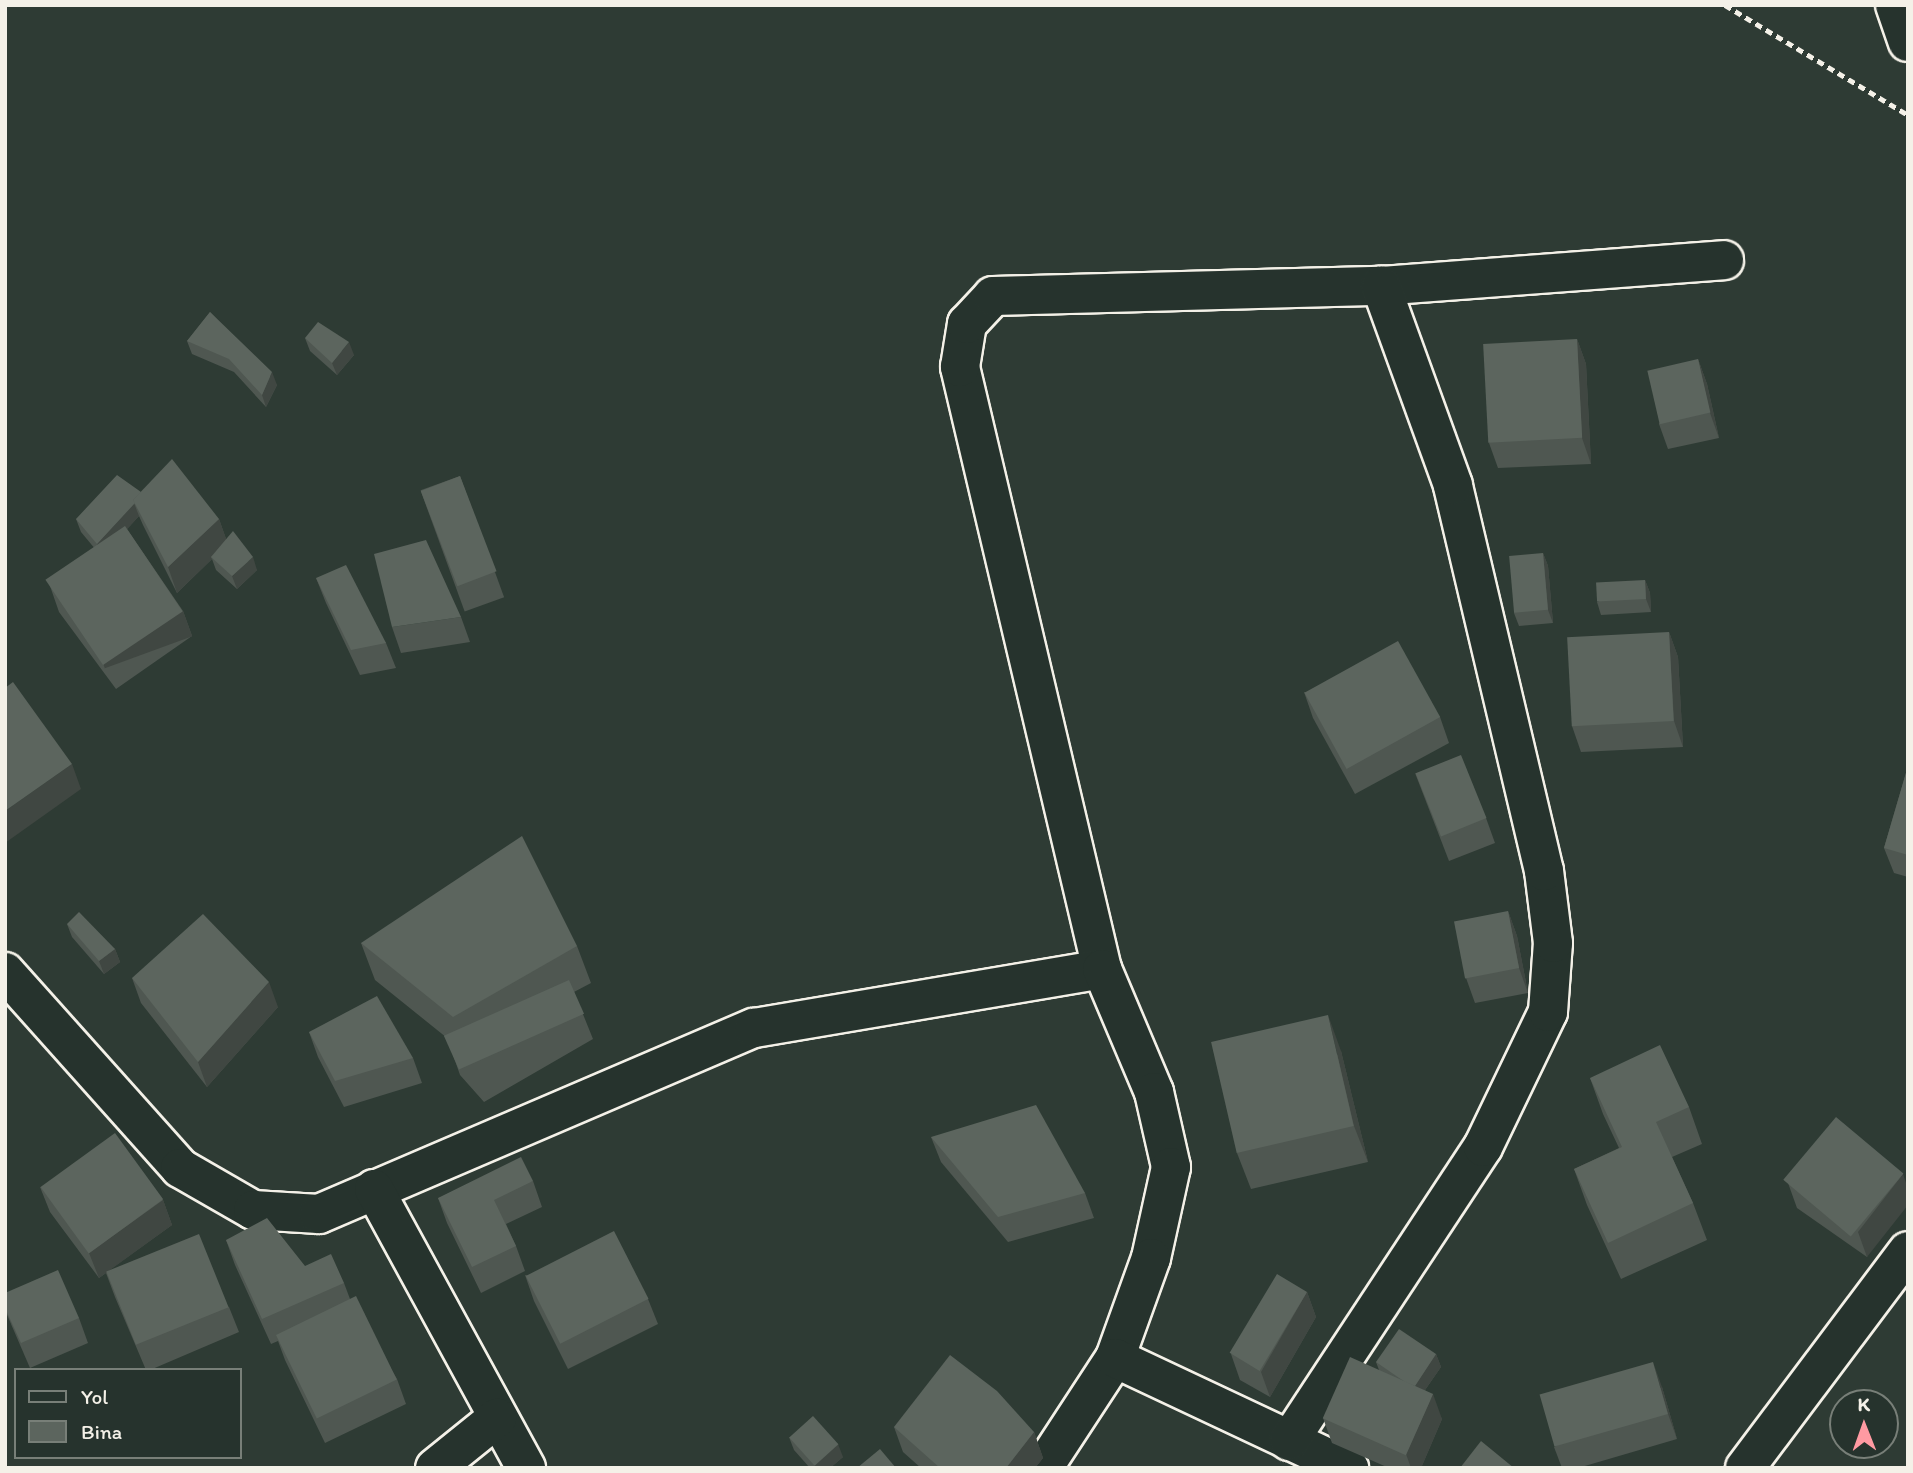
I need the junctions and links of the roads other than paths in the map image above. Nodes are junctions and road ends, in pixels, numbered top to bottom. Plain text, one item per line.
1 (1895, 5) edge
2 (1908, 42) edge
3 (1724, 260) dead end
4 (1381, 286) junction
5 (1102, 969) junction
6 (5, 972) edge
7 (374, 1189) junction
8 (1908, 1251) edge
9 (1115, 1358) junction
10 (497, 1418) junction
11 (1289, 1441) junction
12 (435, 1468) edge
13 (526, 1468) edge
14 (1043, 1468) edge
15 (1349, 1468) edge
16 (1745, 1468) edge

1 - 2 street
3 - 4 street
4 - 5 street
4 - 11 street
5 - 7 street
5 - 9 street
6 - 7 street
7 - 10 street
8 - 16 street
9 - 11 street
9 - 14 street
10 - 12 street
10 - 13 street
11 - 15 street

